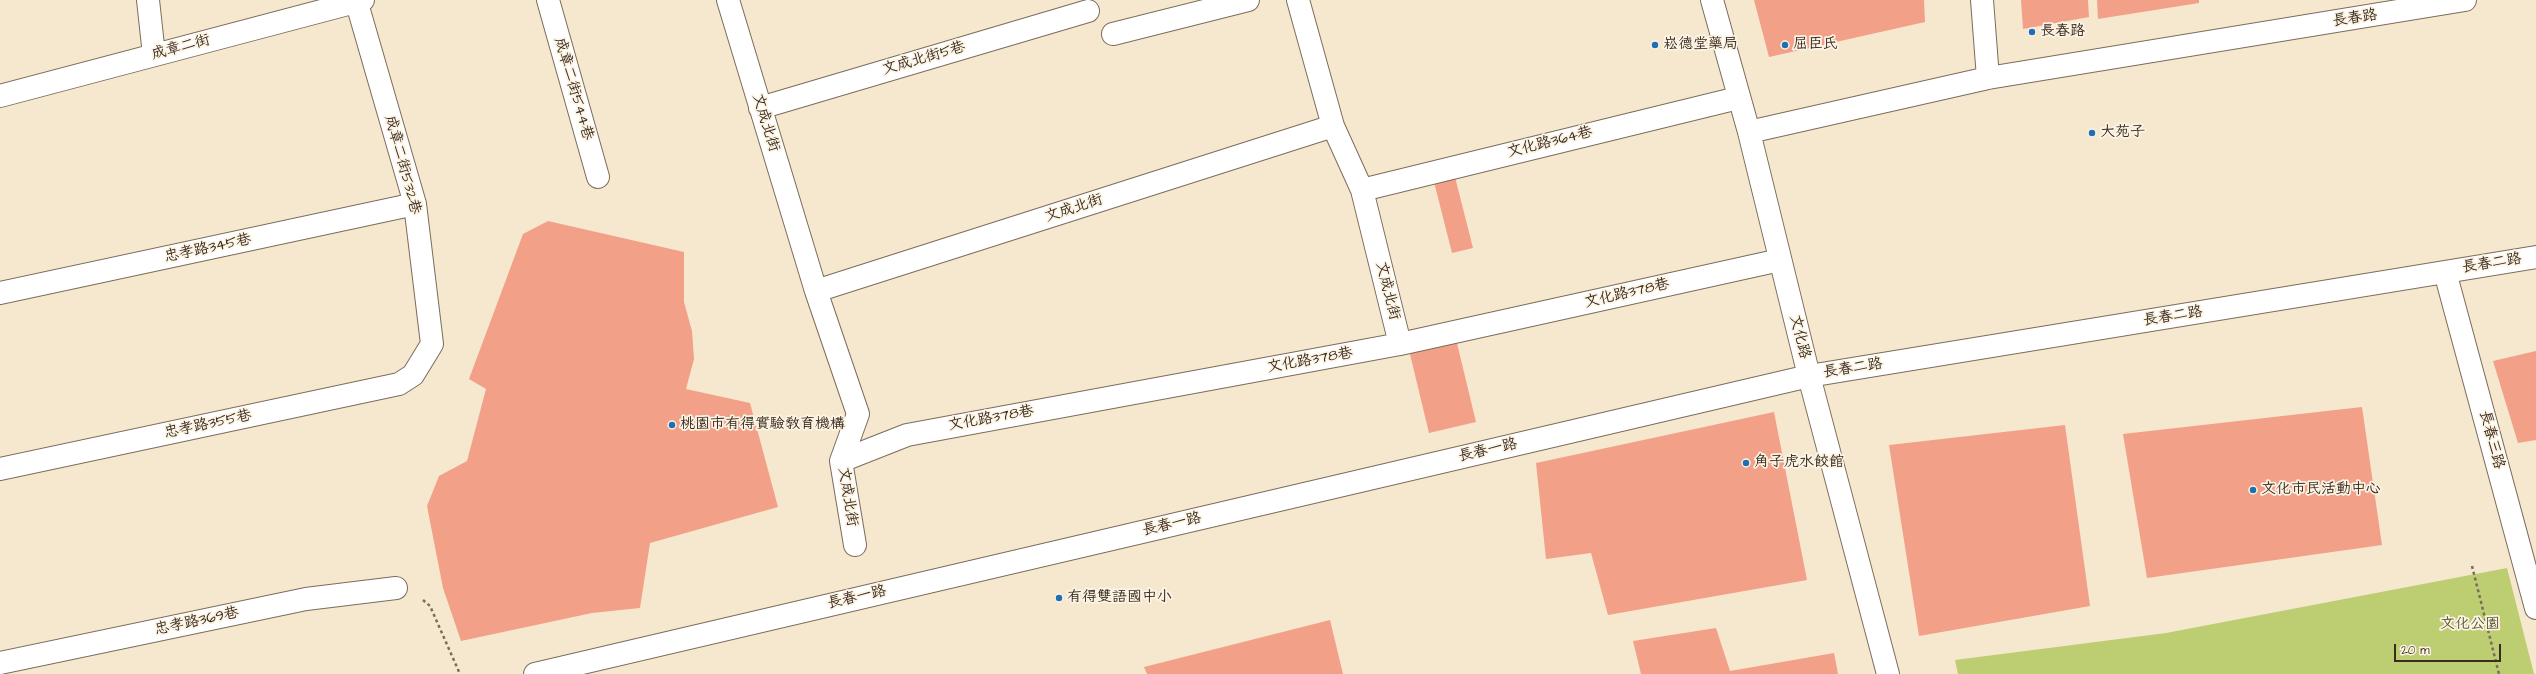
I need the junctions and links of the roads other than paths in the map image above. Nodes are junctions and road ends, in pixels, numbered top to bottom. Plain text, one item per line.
1 (148, 0) edge
2 (548, 0) edge
3 (728, 0) edge
4 (1248, 0) edge
5 (1298, 0) edge
6 (1712, 0) edge
7 (1982, 0) edge
8 (358, 1) edge
9 (2457, 1) edge
10 (1088, 11) dead end
11 (1113, 34) dead end
12 (154, 55) junction
13 (1988, 78) junction
14 (0, 96) edge
15 (1738, 98) junction
16 (760, 108) junction
17 (1333, 126) junction
18 (1749, 132) junction
19 (598, 177) dead end
20 (1362, 190) junction
21 (415, 204) junction
22 (2536, 257) edge
23 (1780, 260) junction
24 (2446, 272) junction
25 (816, 291) junction
26 (0, 293) edge
27 (1400, 344) junction
28 (413, 374) joint
29 (1810, 376) junction
30 (841, 461) junction
31 (0, 469) edge
32 (855, 545) dead end
33 (396, 588) road end
34 (2536, 608) edge
35 (0, 663) edge
36 (535, 674) edge
37 (1888, 674) edge

1 - 12 street
2 - 19 street, 成章二街544巷
3 - 16 street, 文成北街
4 - 11 street
5 - 17 street, 文成北街
6 - 15 street, 文化路
7 - 13 street
8 - 12 street, 成章二街
8 - 21 street, 成章二街532巷
9 - 13 street, 長春路
10 - 16 street, 文成北街5巷
12 - 14 street, 成章二街
13 - 18 street, 長春路
15 - 18 street, 文化路
15 - 20 street, 文化路364巷
16 - 25 street, 文成北街
17 - 20 street, 文成北街
17 - 25 street, 文成北街
18 - 23 street, 文化路
20 - 27 street, 文成北街
21 - 26 street, 忠孝路345巷
21 - 28 street, 成章二街532巷
22 - 24 street, 長春二路
23 - 27 street, 文化路378巷
23 - 29 street, 文化路
24 - 29 street, 長春二路
24 - 34 street, 長春三路
25 - 30 street, 文成北街
27 - 30 street, 文化路378巷
28 - 31 street, 忠孝路355巷
29 - 36 street, 長春一路
29 - 37 street, 文化路
30 - 32 street, 文成北街
33 - 35 street, 忠孝路369巷

